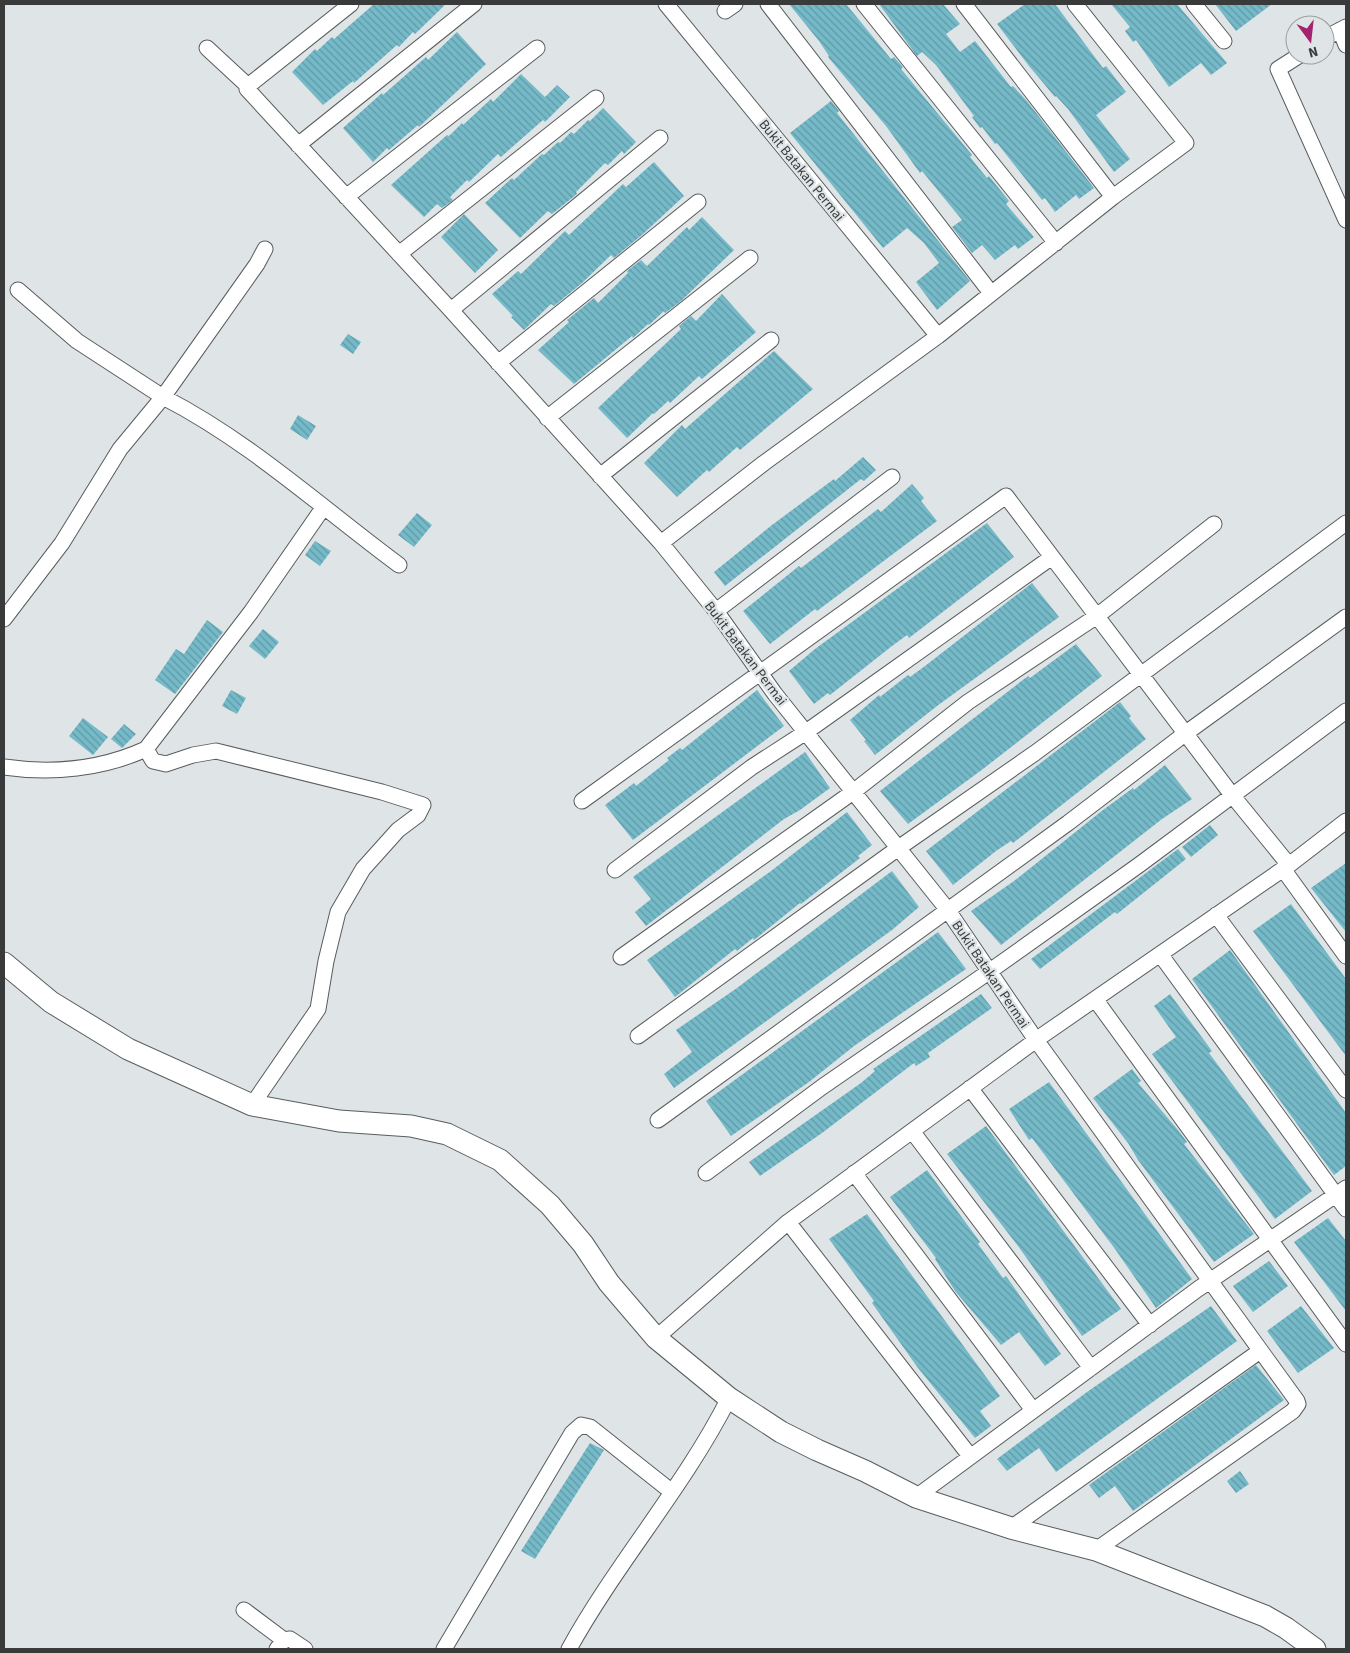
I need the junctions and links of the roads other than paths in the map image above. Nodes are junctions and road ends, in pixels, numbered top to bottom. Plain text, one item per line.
1 (351, 4) edge
2 (474, 4) edge
3 (666, 4) edge
4 (768, 4) edge
5 (864, 4) edge
6 (964, 4) edge
7 (1075, 4) edge
8 (1194, 4) edge
9 (1343, 29) edge
10 (1224, 41) dead end
11 (1346, 45) edge
12 (207, 48) dead end
13 (537, 48) dead end
14 (1285, 65) edge
15 (248, 86) junction
16 (596, 98) dead end
17 (660, 138) dead end
18 (298, 145) junction
19 (346, 197) junction
20 (1112, 197) junction
21 (698, 202) dead end
22 (1346, 220) edge
23 (1056, 243) junction
24 (265, 249) dead end
25 (399, 254) junction
26 (750, 258) dead end
27 (18, 290) dead end
28 (991, 293) junction
29 (451, 310) junction
30 (938, 336) junction
31 (771, 340) dead end
32 (498, 363) junction
33 (163, 397) junction
34 (547, 418) junction
35 (600, 476) junction
36 (892, 477) dead end
37 (322, 508) junction
38 (1346, 523) edge
39 (1214, 524) dead end
40 (661, 543) junction
41 (1052, 557) junction
42 (399, 565) dead end
43 (716, 611) junction
44 (1097, 616) junction
45 (1346, 617) edge
46 (4, 619) edge
47 (759, 673) junction
48 (1142, 673) junction
49 (1346, 711) edge
50 (806, 732) junction
51 (1186, 733) junction
52 (146, 750) junction
53 (4, 767) edge
54 (854, 792) junction
55 (1232, 795) junction
56 (582, 801) dead end
57 (1345, 825) edge
58 (897, 849) junction
59 (1286, 867) junction
60 (615, 870) dead end
61 (946, 909) junction
62 (1216, 915) junction
63 (1160, 954) junction
64 (1346, 956) edge
65 (620, 957) dead end
66 (4, 962) edge
67 (990, 971) junction
68 (1095, 999) junction
69 (638, 1036) dead end
70 (1036, 1040) junction
71 (970, 1088) junction
72 (1346, 1090) edge
73 (252, 1105) junction
74 (658, 1120) dead end
75 (912, 1131) junction
76 (706, 1173) dead end
77 (854, 1173) junction
78 (1341, 1191) edge
79 (1346, 1209) edge
80 (788, 1222) junction
81 (1272, 1239) junction
82 (1210, 1281) junction
83 (1150, 1325) junction
84 (656, 1338) junction
85 (1346, 1344) edge
86 (1260, 1351) junction
87 (1091, 1368) junction
88 (729, 1398) junction
89 (1033, 1410) junction
90 (970, 1456) junction
91 (672, 1492) junction
92 (916, 1496) junction
93 (1011, 1528) junction
94 (1096, 1550) junction
95 (244, 1610) dead end
96 (281, 1644) edge
97 (304, 1649) edge
98 (444, 1649) edge
99 (569, 1649) edge
100 (1315, 1649) edge

1 - 15 street
2 - 18 street
3 - 30 street, Bukit Batakan Permai
4 - 28 street
5 - 23 street
6 - 20 street
7 - 20 street
8 - 10 street
9 - 11 street
12 - 15 street, Bukit Batakan Permai
13 - 19 street
14 - 22 street
15 - 18 street, Bukit Batakan Permai
16 - 25 street
17 - 29 street
18 - 19 street, Bukit Batakan Permai
19 - 25 street, Bukit Batakan Permai
20 - 23 street
21 - 32 street
23 - 28 street
24 - 33 street
25 - 29 street, Bukit Batakan Permai
26 - 34 street
27 - 33 street
28 - 30 street
29 - 32 street, Bukit Batakan Permai
30 - 40 street
31 - 35 street
32 - 34 street, Bukit Batakan Permai
33 - 37 street
33 - 46 street
34 - 35 street, Bukit Batakan Permai
35 - 40 street, Bukit Batakan Permai
36 - 43 street
37 - 42 street
37 - 52 street
38 - 48 street
39 - 44 street
40 - 43 street, Bukit Batakan Permai
41 - 44 street
41 - 47 street
41 - 50 street
43 - 47 street, Bukit Batakan Permai
44 - 48 street
44 - 54 street
45 - 51 street
47 - 50 street, Bukit Batakan Permai
47 - 56 street
48 - 51 street
48 - 58 street
49 - 55 street
50 - 54 street, Bukit Batakan Permai
50 - 60 street
51 - 55 street
51 - 61 street
52 - 53 street
52 - 73 street
54 - 58 street, Bukit Batakan Permai
54 - 65 street
55 - 59 street
55 - 67 street
57 - 59 street
58 - 61 street, Bukit Batakan Permai
58 - 69 street
59 - 62 street
59 - 64 street
61 - 67 street, Bukit Batakan Permai
61 - 74 street
62 - 63 street
62 - 72 street
63 - 68 street
63 - 78 street
66 - 73 street
67 - 70 street, Bukit Batakan Permai
67 - 76 street
68 - 70 street
68 - 81 street
70 - 71 street
70 - 82 street, Bukit Batakan Permai
71 - 75 street
71 - 83 street
73 - 84 street
75 - 77 street
75 - 87 street
77 - 80 street
77 - 89 street
78 - 79 street
78 - 81 street
80 - 84 street
80 - 90 street
81 - 82 street
81 - 85 street
82 - 83 street
82 - 86 street, Bukit Batakan Permai
83 - 87 street
84 - 88 street
86 - 93 street
86 - 94 street, Bukit Batakan Permai
87 - 89 street
88 - 91 street
88 - 92 street
89 - 90 street
90 - 92 street
91 - 98 street
91 - 99 street
92 - 93 street
93 - 94 street
94 - 100 street
95 - 96 street
96 - 97 street

